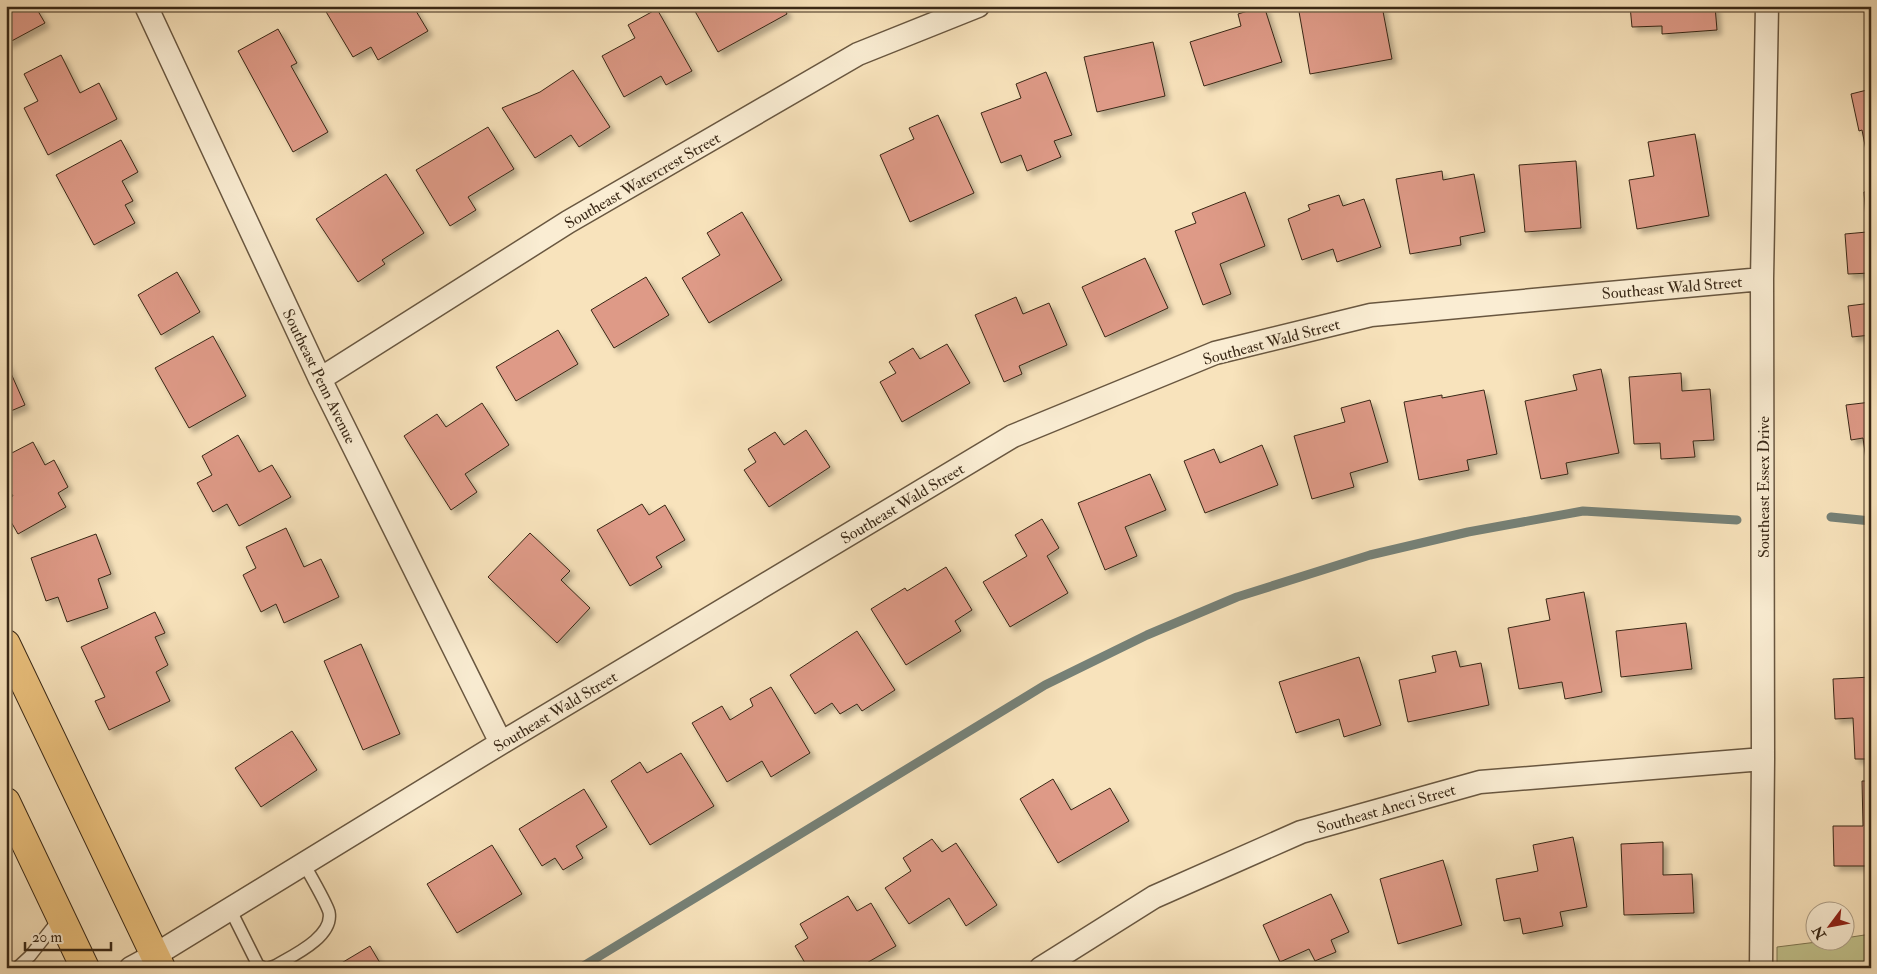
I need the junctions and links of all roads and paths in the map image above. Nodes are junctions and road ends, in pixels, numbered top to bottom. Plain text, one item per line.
1 (146, 6) edge
2 (978, 6) edge
3 (1767, 6) edge
4 (1762, 279) junction
5 (320, 379) junction
6 (6, 644) edge
7 (501, 743) junction
8 (1764, 759) junction
9 (6, 802) edge
10 (304, 864) junction
11 (230, 909) junction
12 (62, 917) junction
13 (158, 961) edge
14 (17, 968) edge
15 (85, 968) edge
16 (131, 968) edge
17 (264, 968) edge
18 (269, 968) edge
19 (1041, 968) edge
20 (1761, 968) edge

1 - 5 street, Southeast Penn Avenue
2 - 5 street, Southeast Watercrest Street
3 - 4 street, Southeast Essex Drive
4 - 7 street, Southeast Wald Street
4 - 8 street, Southeast Essex Drive
5 - 7 street, Southeast Penn Avenue
6 - 13 main road
7 - 10 street, Southeast Wald Street
8 - 19 street, Southeast Aneci Street
8 - 20 street, Southeast Essex Drive
9 - 12 main road
10 - 11 street, Southeast Wald Street
10 - 18 lane
11 - 13 street, Southeast Wald Street
11 - 17 lane
12 - 14 lane
12 - 15 main road
13 - 16 street, Southeast Wald Street

